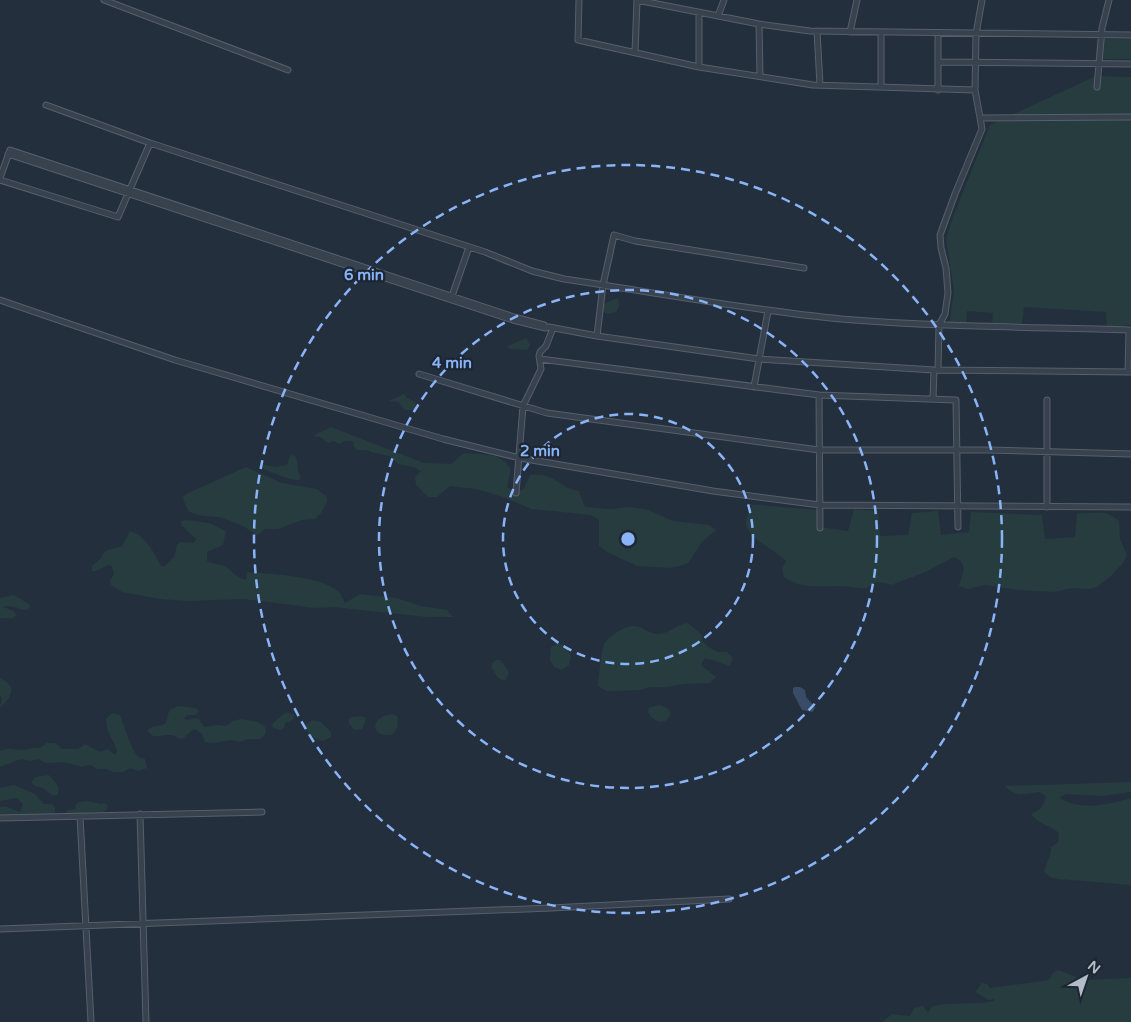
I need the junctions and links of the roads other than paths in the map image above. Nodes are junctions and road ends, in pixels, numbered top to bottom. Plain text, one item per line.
1 (104, 0) edge
2 (579, 0) edge
3 (637, 0) edge
4 (724, 0) edge
5 (857, 0) edge
6 (982, 0) edge
7 (1109, 0) edge
8 (699, 13) junction
9 (718, 16) junction
10 (759, 24) junction
11 (818, 31) junction
12 (850, 32) junction
13 (880, 32) junction
14 (938, 33) junction
15 (976, 34) junction
16 (1101, 35) junction
17 (1131, 35) edge
18 (635, 52) junction
19 (939, 62) junction
20 (975, 63) junction
21 (1099, 64) junction
22 (1131, 64) edge
23 (698, 66) junction
24 (288, 70) dead end
25 (760, 76) junction
26 (820, 85) junction
27 (880, 87) junction
28 (1097, 88) dead end
29 (938, 90) junction
30 (975, 90) junction
31 (46, 106) dead end
32 (1131, 117) edge
33 (980, 118) junction
34 (150, 143) junction
35 (0, 179) edge
36 (129, 192) junction
37 (470, 247) junction
38 (804, 268) dead end
39 (603, 285) junction
40 (452, 298) junction
41 (0, 300) edge
42 (768, 311) junction
43 (939, 325) junction
44 (551, 328) junction
45 (597, 336) junction
46 (540, 359) junction
47 (759, 359) junction
48 (936, 370) junction
49 (1130, 372) edge
50 (419, 374) dead end
51 (754, 387) junction
52 (819, 395) junction
53 (933, 399) junction
54 (1047, 400) dead end
55 (523, 406) junction
56 (819, 450) junction
57 (957, 451) junction
58 (1047, 451) junction
59 (1131, 454) edge
60 (520, 458) junction
61 (516, 493) dead end
62 (820, 505) junction
63 (958, 506) junction
64 (1046, 507) junction
65 (1131, 507) edge
66 (958, 527) dead end
67 (820, 528) dead end
68 (262, 812) dead end
69 (140, 814) junction
70 (80, 816) junction
71 (0, 818) edge
72 (729, 899) dead end
73 (143, 924) junction
74 (86, 925) junction
75 (0, 929) edge
76 (90, 1022) edge
77 (146, 1022) edge

1 - 24 street
2 - 18 street
3 - 8 street
3 - 18 street
4 - 9 street
5 - 12 street
6 - 15 street
7 - 16 street
8 - 9 street
8 - 23 street
9 - 10 street
10 - 11 street
10 - 25 street
11 - 12 street
11 - 26 street
12 - 13 street
13 - 14 street
13 - 27 street
14 - 15 street
14 - 19 street
15 - 16 street
15 - 20 street
16 - 17 street
16 - 21 street
18 - 23 street
19 - 20 street
19 - 29 street
20 - 21 street
20 - 30 street
21 - 22 street
21 - 28 street
23 - 25 street
25 - 26 street
26 - 27 street
27 - 29 street
29 - 30 street
30 - 33 street
31 - 34 street
32 - 33 street
33 - 43 street
34 - 36 street
34 - 37 street
35 - 36 street
35 - 36 street
36 - 40 street
37 - 39 street
37 - 40 street
38 - 39 street
39 - 42 street
39 - 45 street
40 - 44 street
41 - 60 street
42 - 43 street
42 - 47 street
43 - 48 street
43 - 49 street
44 - 45 street
44 - 46 street
45 - 47 street
46 - 51 street
46 - 55 street
47 - 48 street
47 - 51 street
48 - 49 street
48 - 53 street
50 - 55 street
51 - 52 street
52 - 53 street
52 - 56 street
53 - 57 street
54 - 58 street
55 - 56 street
55 - 60 street
56 - 57 street
56 - 62 street
57 - 58 street
57 - 63 street
58 - 59 street
58 - 64 street
60 - 61 street
60 - 62 street
62 - 63 street
62 - 67 street
63 - 64 street
63 - 66 street
64 - 65 street
68 - 69 street
69 - 70 street
69 - 73 street
70 - 71 street
70 - 74 street
72 - 73 street
73 - 74 street
73 - 77 street
74 - 75 street
74 - 76 street

